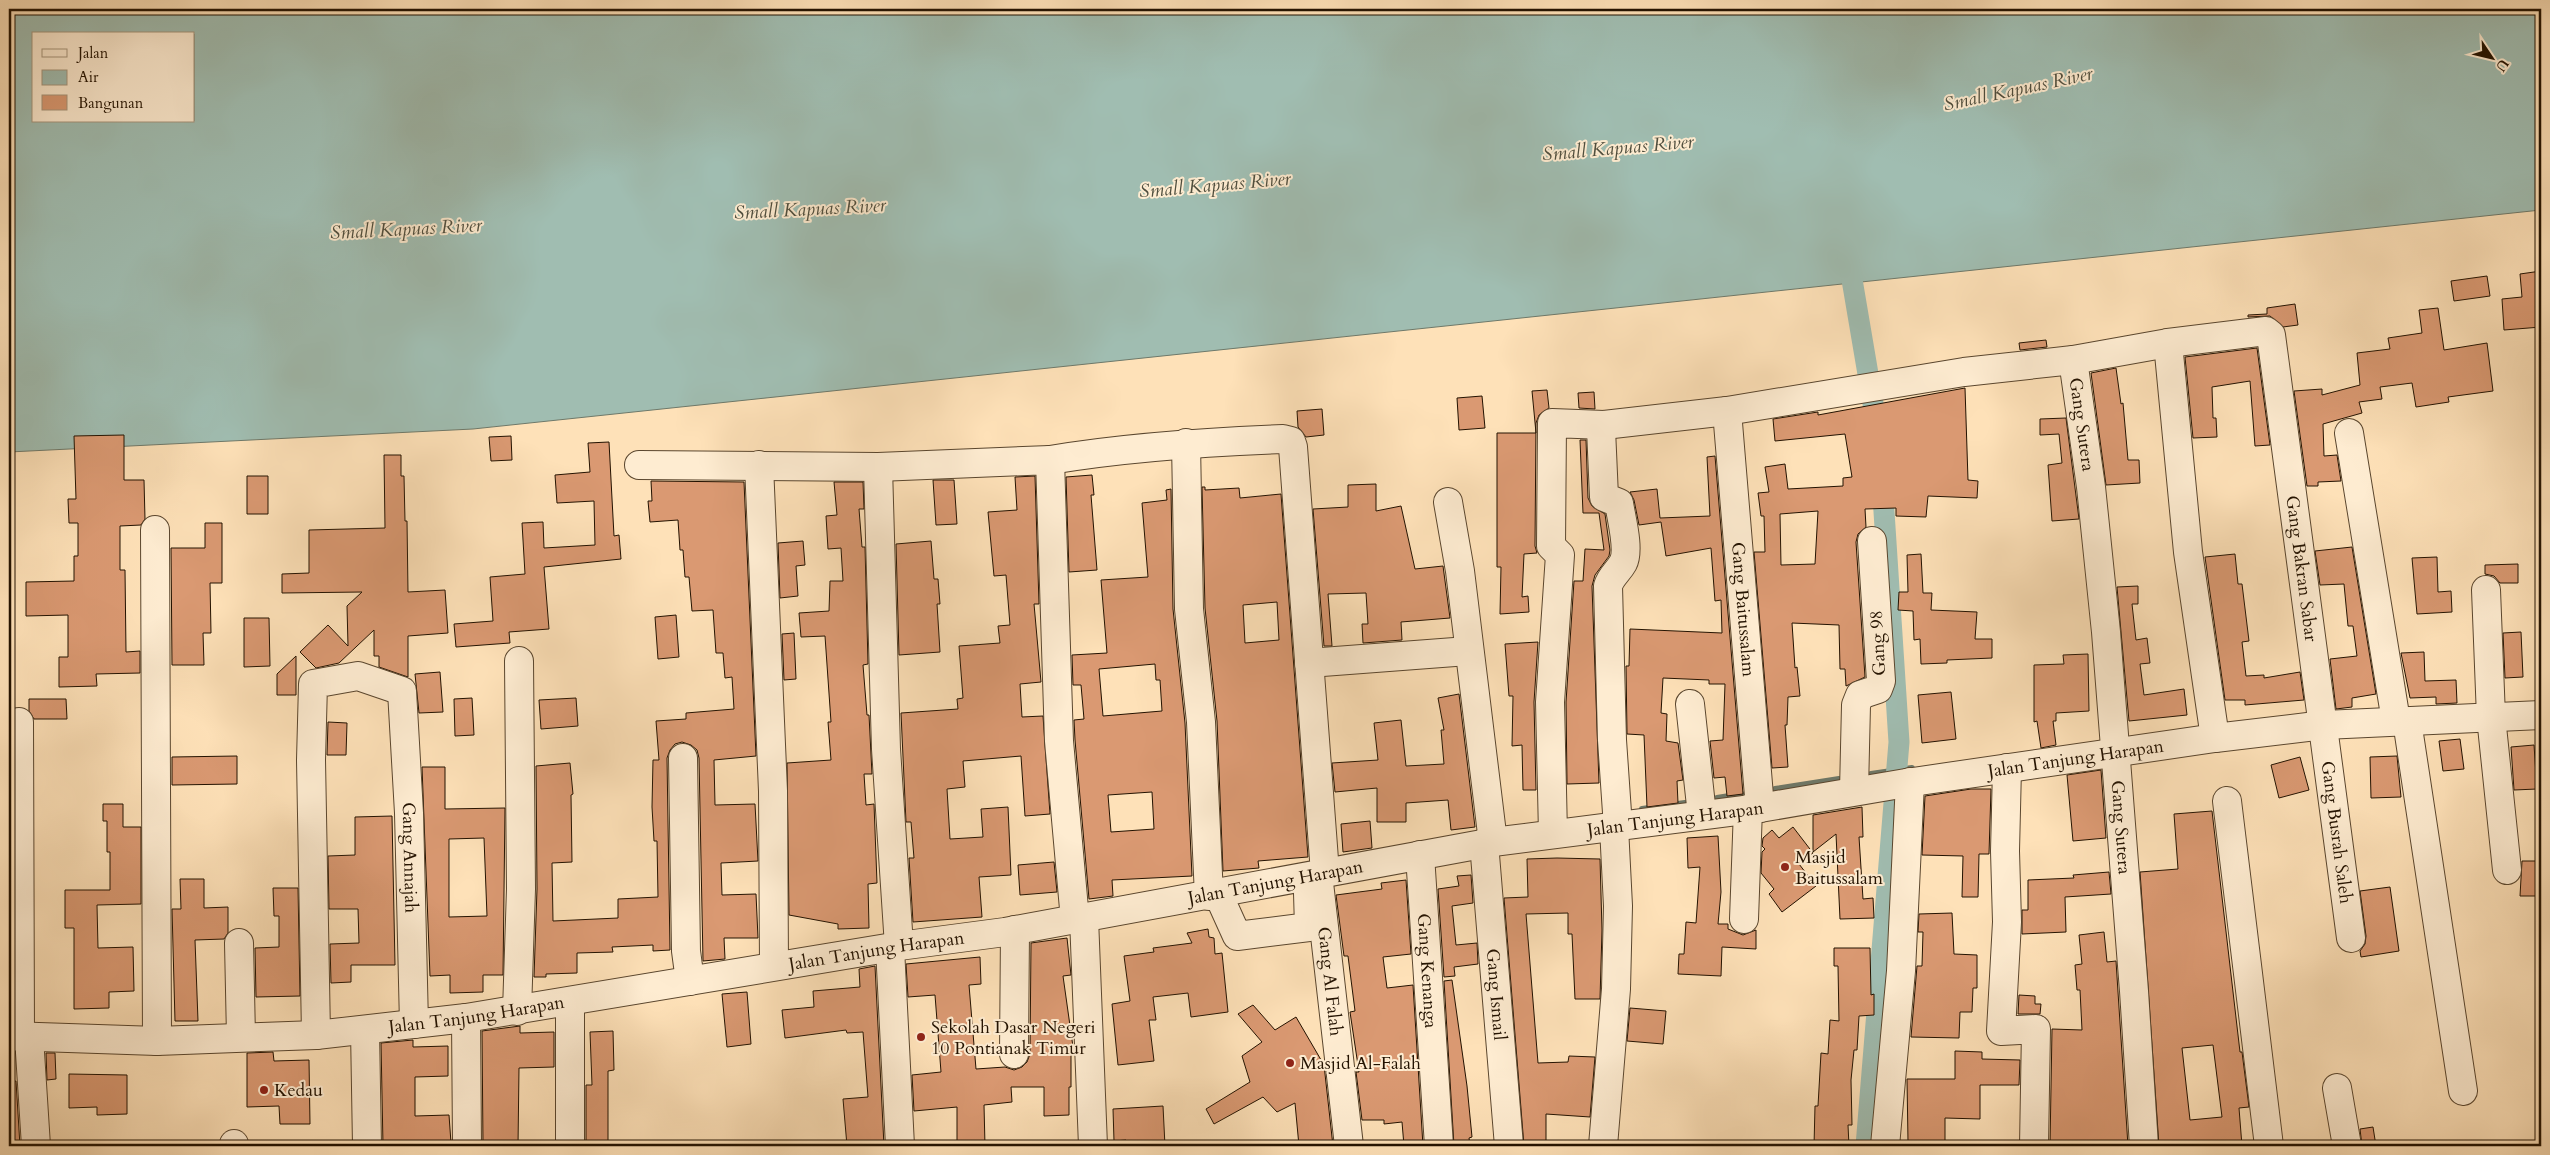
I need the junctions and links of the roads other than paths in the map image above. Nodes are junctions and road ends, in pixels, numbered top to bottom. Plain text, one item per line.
1 (2168, 343) junction
2 (2073, 360) junction
3 (1727, 411) junction
4 (1604, 425) junction
5 (2349, 433) dead end
6 (1186, 443) junction
7 (1050, 460) junction
8 (639, 465) dead end
9 (759, 465) junction
10 (878, 467) junction
11 (1448, 502) dead end
12 (155, 530) dead end
13 (1872, 541) dead end
14 (2486, 590) dead end
15 (1468, 651) junction
16 (519, 661) dead end
17 (1309, 662) junction
18 (1690, 704) dead end
19 (2541, 715) edge
20 (2492, 716) junction
21 (2402, 721) junction
22 (19, 722) dead end
23 (2324, 725) junction
24 (2215, 738) junction
25 (2117, 754) junction
26 (682, 758) dead end
27 (2007, 768) junction
28 (1908, 782) junction
29 (1856, 791) junction
30 (2227, 801) dead end
31 (1754, 808) junction
32 (1702, 815) junction
33 (1616, 827) junction
34 (1553, 834) junction
35 (1489, 843) junction
36 (1420, 855) junction
37 (14, 866) edge
38 (2507, 870) dead end
39 (1317, 874) junction
40 (1214, 895) junction
41 (1079, 919) junction
42 (1744, 919) dead end
43 (1015, 930) junction
44 (2352, 938) dead end
45 (239, 943) dead end
46 (894, 947) junction
47 (774, 966) junction
48 (690, 981) junction
49 (570, 1002) junction
50 (517, 1011) junction
51 (466, 1018) junction
52 (414, 1024) junction
53 (365, 1030) junction
54 (316, 1035) junction
55 (19, 1037) edge
56 (241, 1037) junction
57 (157, 1041) junction
58 (1014, 1054) dead end
59 (2337, 1088) dead end
60 (2463, 1091) dead end
61 (36, 1146) edge
62 (367, 1146) edge
63 (467, 1146) edge
64 (570, 1146) edge
65 (900, 1146) edge
66 (1093, 1146) edge
67 (1349, 1146) edge
68 (1439, 1146) edge
69 (1509, 1146) edge
70 (1603, 1146) edge
71 (1885, 1146) edge
72 (2034, 1146) edge
73 (2144, 1146) edge
74 (2270, 1146) edge
75 (2347, 1146) edge

1 - 2 street
1 - 23 street, Gang Bakran Sabar
1 - 24 street
2 - 3 street
2 - 25 street, Gang Sutera
3 - 4 street
3 - 31 street, Gang Baitussalam
4 - 33 street
4 - 34 street
5 - 21 street
6 - 7 street
6 - 17 street
6 - 40 street
7 - 10 street
7 - 41 street
8 - 9 street
9 - 10 street
9 - 47 street
10 - 46 street
11 - 15 street, Gang Ismail
12 - 57 street
13 - 29 street, Gang 98
14 - 20 street
15 - 17 street
15 - 35 street, Gang Ismail
16 - 50 street
17 - 39 street
18 - 32 street
19 - 20 street, Jalan Tanjung Harapan
20 - 21 street, Jalan Tanjung Harapan
20 - 38 street
21 - 23 street, Jalan Tanjung Harapan
21 - 60 street
22 - 37 street
23 - 24 street, Jalan Tanjung Harapan
23 - 44 street, Gang Busrah Saleh
24 - 25 street, Jalan Tanjung Harapan
25 - 27 street, Jalan Tanjung Harapan
25 - 73 street, Gang Sutera
26 - 48 street
27 - 28 street, Jalan Tanjung Harapan
27 - 72 street
28 - 29 street, Jalan Tanjung Harapan
28 - 71 street
29 - 31 street, Jalan Tanjung Harapan
30 - 74 street
31 - 32 street, Jalan Tanjung Harapan
31 - 42 street, Gang Baitussalam
32 - 33 street, Jalan Tanjung Harapan
33 - 34 street, Jalan Tanjung Harapan
33 - 70 street
34 - 35 street, Jalan Tanjung Harapan
35 - 36 street, Jalan Tanjung Harapan
35 - 69 street, Gang Ismail
36 - 39 street, Jalan Tanjung Harapan
36 - 68 street, Gang Kenanga
37 - 55 street
39 - 40 street, Jalan Tanjung Harapan
39 - 40 street
39 - 67 street, Gang Al Falah
40 - 41 street, Jalan Tanjung Harapan
41 - 43 street, Jalan Tanjung Harapan
41 - 66 street
43 - 46 street, Jalan Tanjung Harapan
43 - 58 street
45 - 56 street
46 - 47 street, Jalan Tanjung Harapan
46 - 65 street
47 - 48 street, Jalan Tanjung Harapan
48 - 49 street, Jalan Tanjung Harapan
49 - 50 street, Jalan Tanjung Harapan
49 - 64 street
50 - 51 street, Jalan Tanjung Harapan
51 - 52 street, Jalan Tanjung Harapan
51 - 63 street
52 - 53 street, Jalan Tanjung Harapan
52 - 54 street, Gang Annajah
53 - 54 street, Jalan Tanjung Harapan
53 - 62 street
54 - 56 street, Jalan Tanjung Harapan
55 - 57 street, Jalan Tanjung Harapan
55 - 61 street
56 - 57 street, Jalan Tanjung Harapan
59 - 75 street

